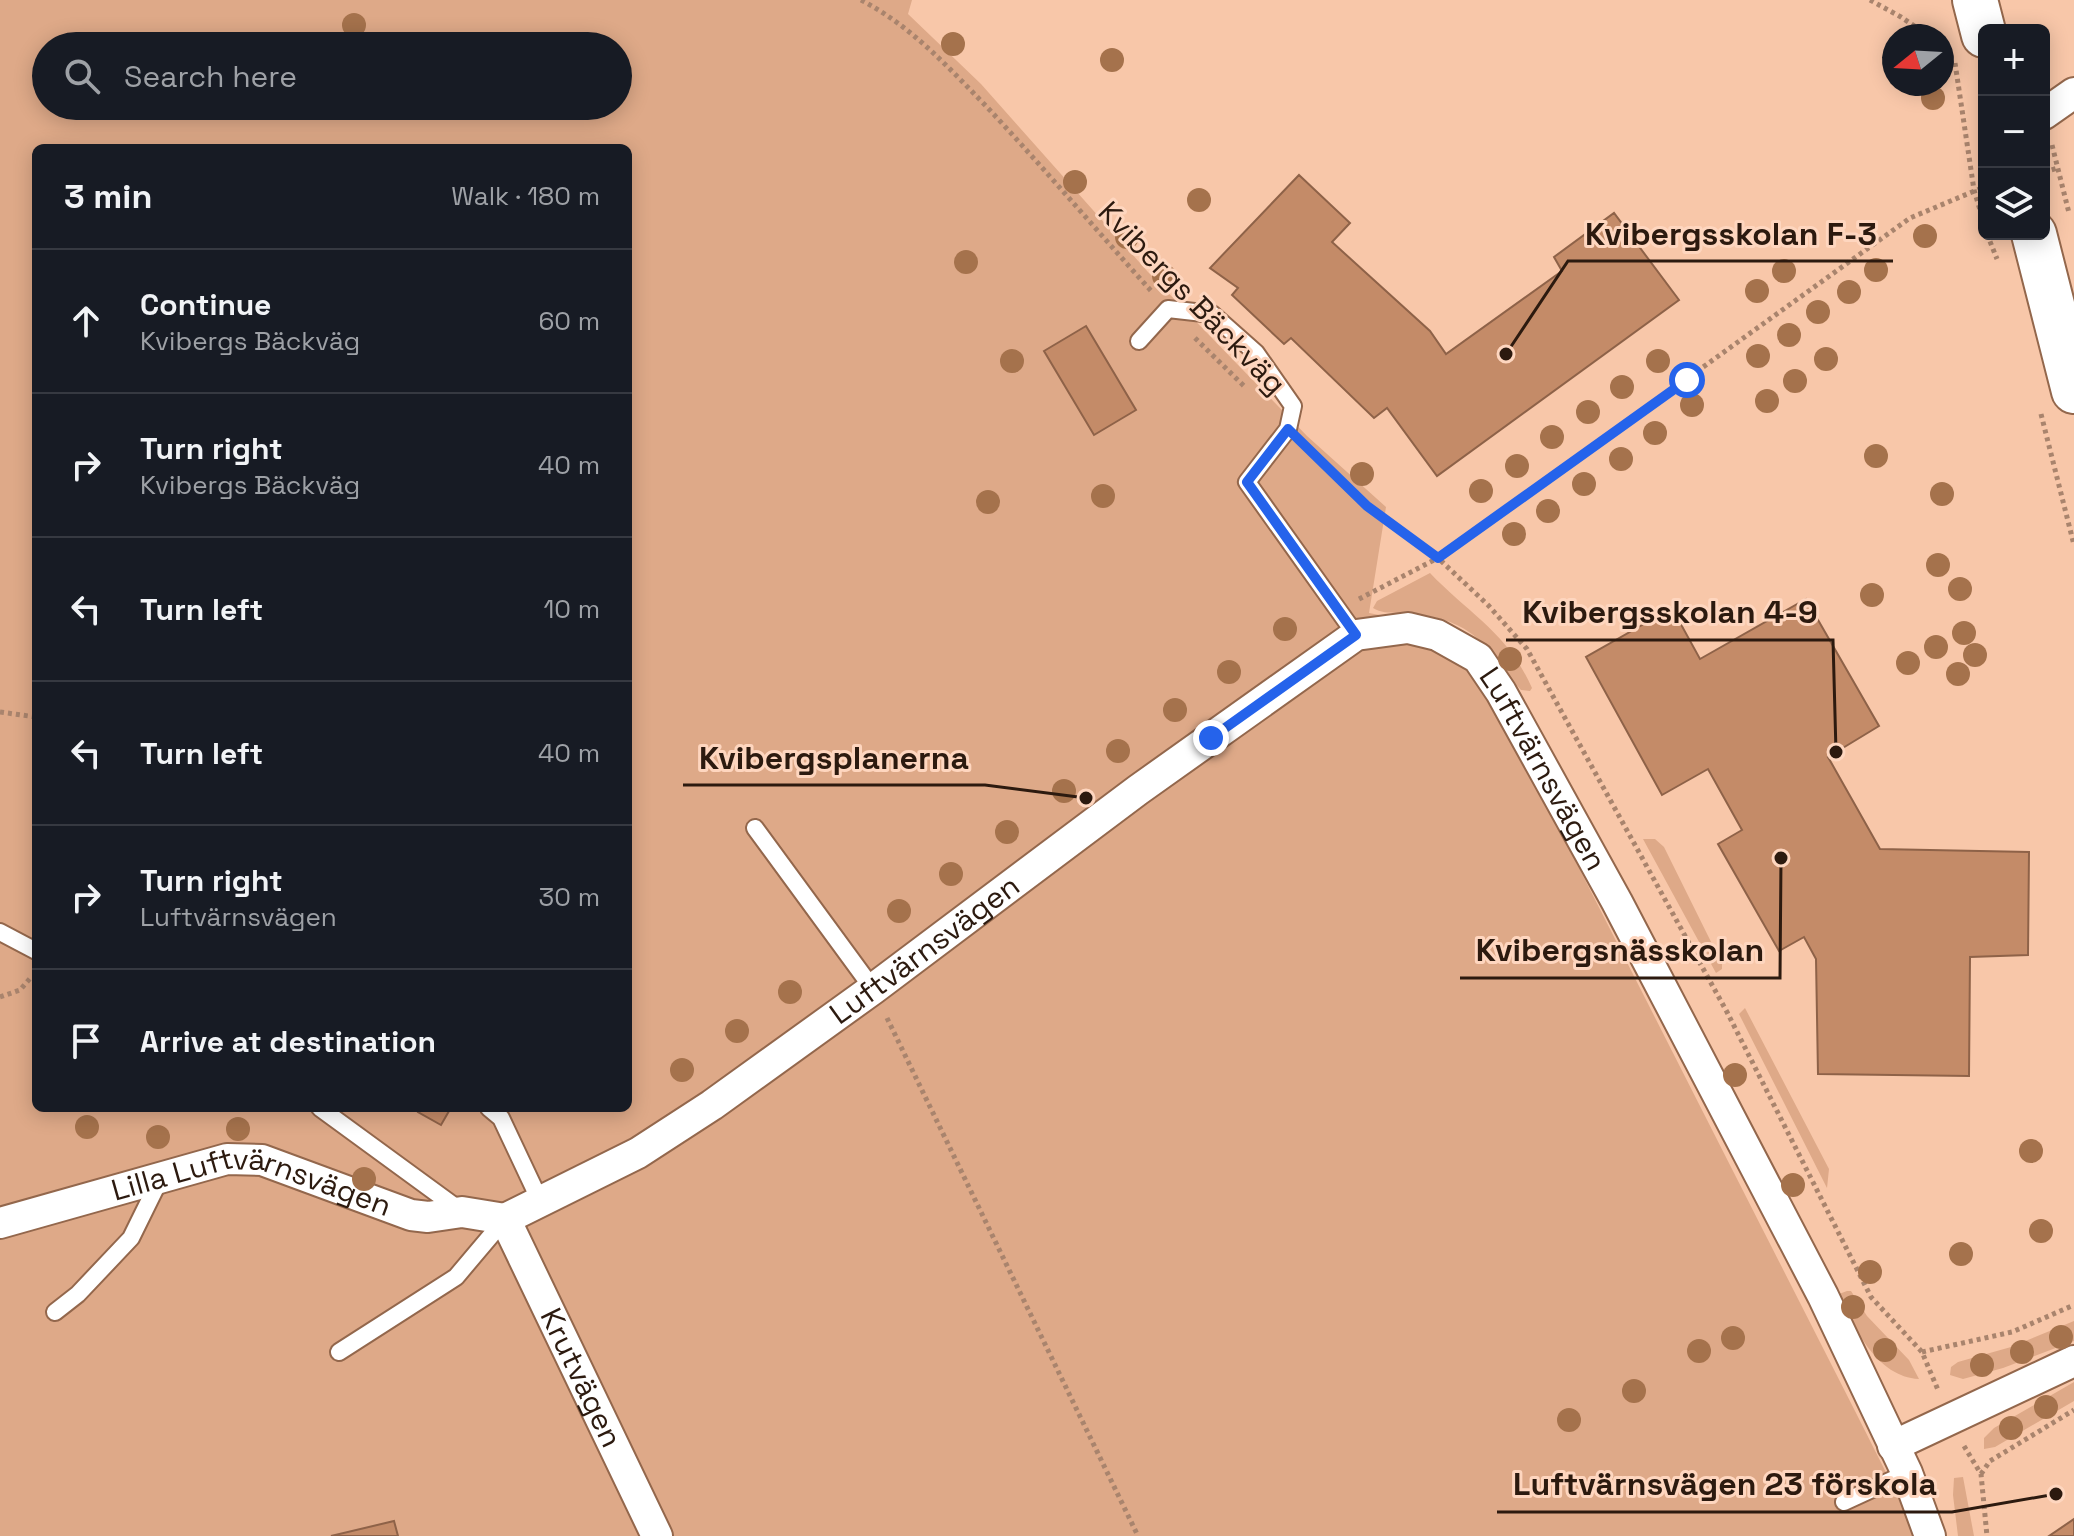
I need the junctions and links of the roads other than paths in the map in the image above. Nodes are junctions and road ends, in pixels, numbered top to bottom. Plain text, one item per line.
1 (1975, 0) edge
2 (1969, 47) edge
3 (2074, 93) edge
4 (2050, 122) edge
5 (2052, 227) edge
6 (1139, 341) dead end
7 (2074, 391) edge
8 (1356, 635) junction
9 (755, 828) dead end
10 (0, 932) edge
11 (32, 949) edge
12 (873, 989) junction
13 (325, 1112) edge
14 (494, 1112) edge
15 (162, 1177) junction
16 (541, 1203) junction
17 (462, 1212) junction
18 (505, 1219) junction
19 (0, 1223) edge
20 (55, 1312) dead end
21 (339, 1352) dead end
22 (2074, 1361) edge
23 (1900, 1460) junction
24 (1844, 1502) dead end
25 (657, 1536) edge
26 (1930, 1536) edge

1 - 2 street
3 - 4 street
5 - 7 street
6 - 8 lane
8 - 12 street, Luftvärnsvägen
8 - 23 street, Luftvärnsvägen
9 - 12 lane
10 - 11 lane
12 - 16 street, Luftvärnsvägen
13 - 17 lane
14 - 16 lane
15 - 17 street, Lilla Luftvärnsvägen
15 - 19 street, Lilla Luftvärnsvägen
15 - 20 lane
16 - 18 street, Luftvärnsvägen
17 - 18 street, Lilla Luftvärnsvägen
18 - 21 lane
18 - 25 street, Krutvägen
22 - 23 street
23 - 24 lane
23 - 26 street, Luftvärnsvägen

